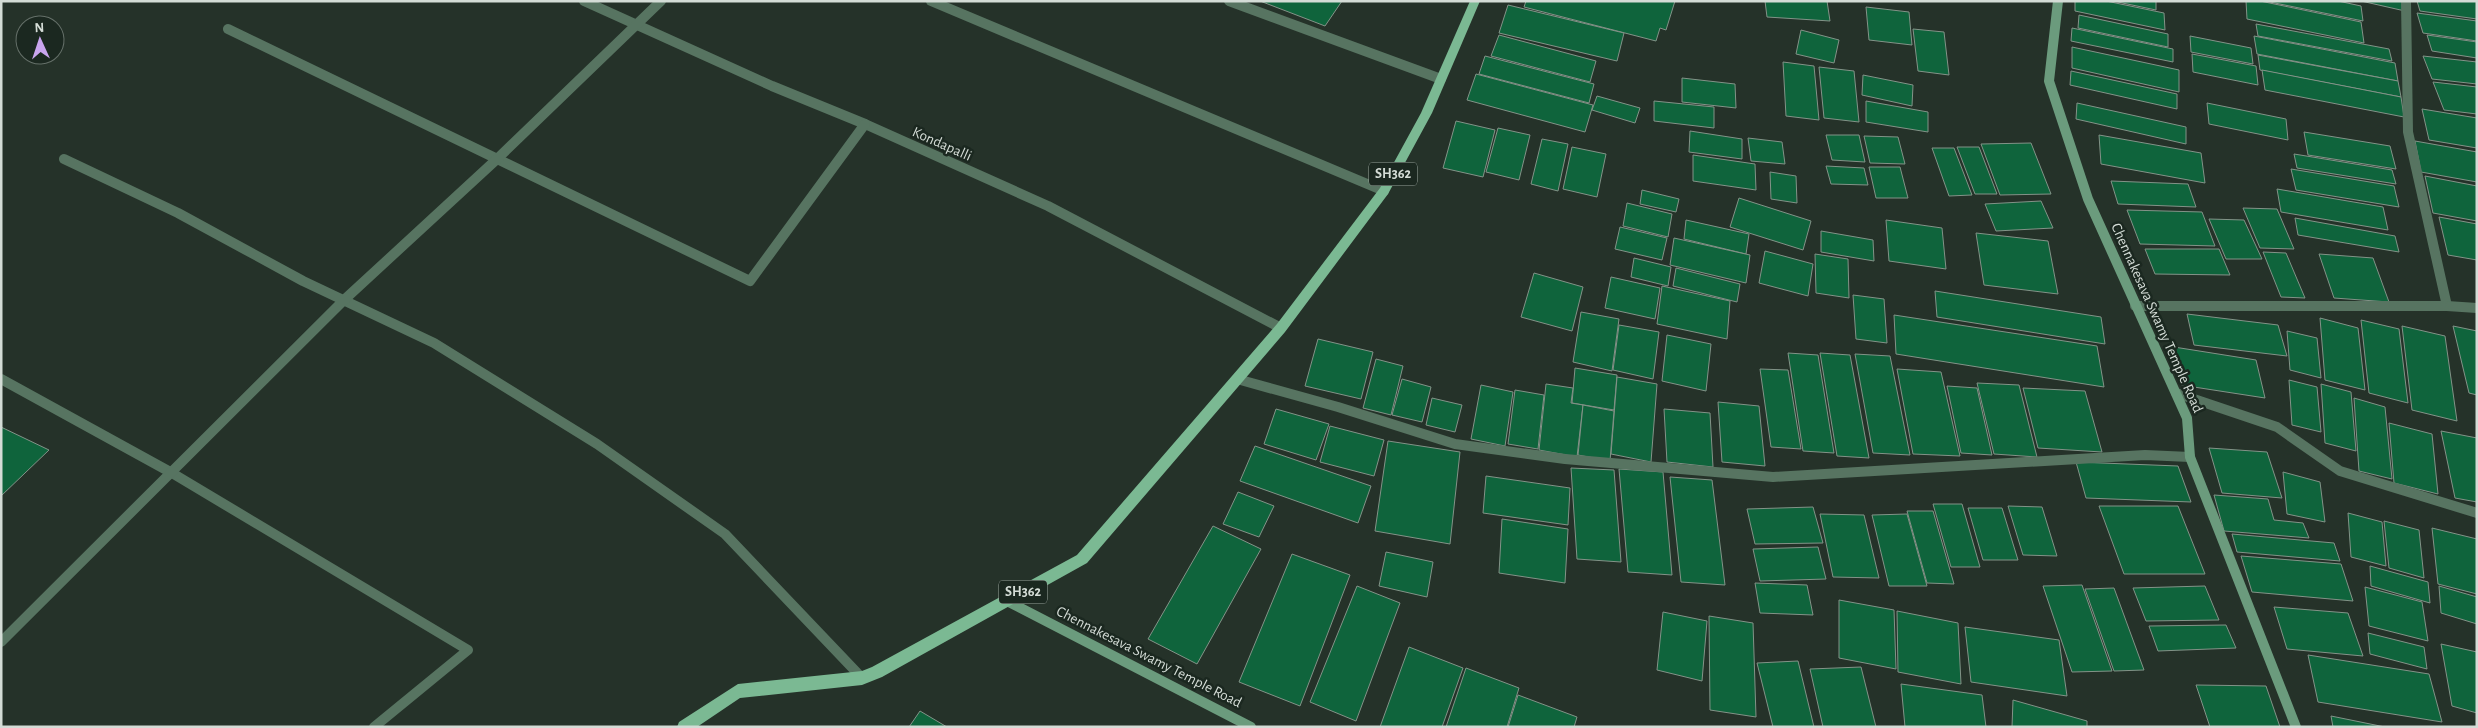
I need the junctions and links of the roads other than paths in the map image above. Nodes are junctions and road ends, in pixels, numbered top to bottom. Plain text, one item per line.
1 (584, 1) edge
2 (662, 1) edge
3 (931, 1) edge
4 (1229, 1) edge
5 (1475, 1) edge
6 (2058, 1) edge
7 (2406, 1) edge
8 (638, 25) junction
9 (228, 30) dead end
10 (1441, 79) junction
11 (865, 124) junction
12 (64, 158) dead end
13 (497, 159) junction
14 (1384, 191) junction
15 (344, 300) junction
16 (2135, 306) junction
17 (2447, 306) junction
18 (2477, 308) edge
19 (1281, 328) junction
20 (1, 379) edge
21 (1237, 379) junction
22 (2176, 394) junction
23 (2190, 457) junction
24 (172, 474) junction
25 (2477, 513) edge
26 (1007, 601) junction
27 (1, 642) edge
28 (862, 678) junction
29 (374, 727) edge
30 (684, 727) edge
31 (1251, 727) edge
32 (2296, 727) edge

1 - 8 street, Kondapalli
2 - 8 street
3 - 14 street
4 - 10 street
5 - 10 main road, SH362
6 - 16 main road, Chennakesava Swamy Temple Road
7 - 17 street
8 - 11 street, Kondapalli
8 - 13 street
9 - 13 street
10 - 14 main road, SH362
11 - 13 street
11 - 19 street, Kondapalli
12 - 15 street
13 - 15 street
14 - 19 main road, SH362
15 - 24 street
15 - 28 street
16 - 17 street
16 - 22 main road, Chennakesava Swamy Temple Road
17 - 18 street
19 - 21 main road, SH362
20 - 24 street
21 - 23 street
21 - 26 main road, SH362
22 - 23 main road, Chennakesava Swamy Temple Road
22 - 25 street
23 - 32 main road, Chennakesava Swamy Temple Road
24 - 27 street
24 - 29 street
26 - 28 main road, SH362
26 - 31 main road, Chennakesava Swamy Temple Road
28 - 30 main road, SH362

